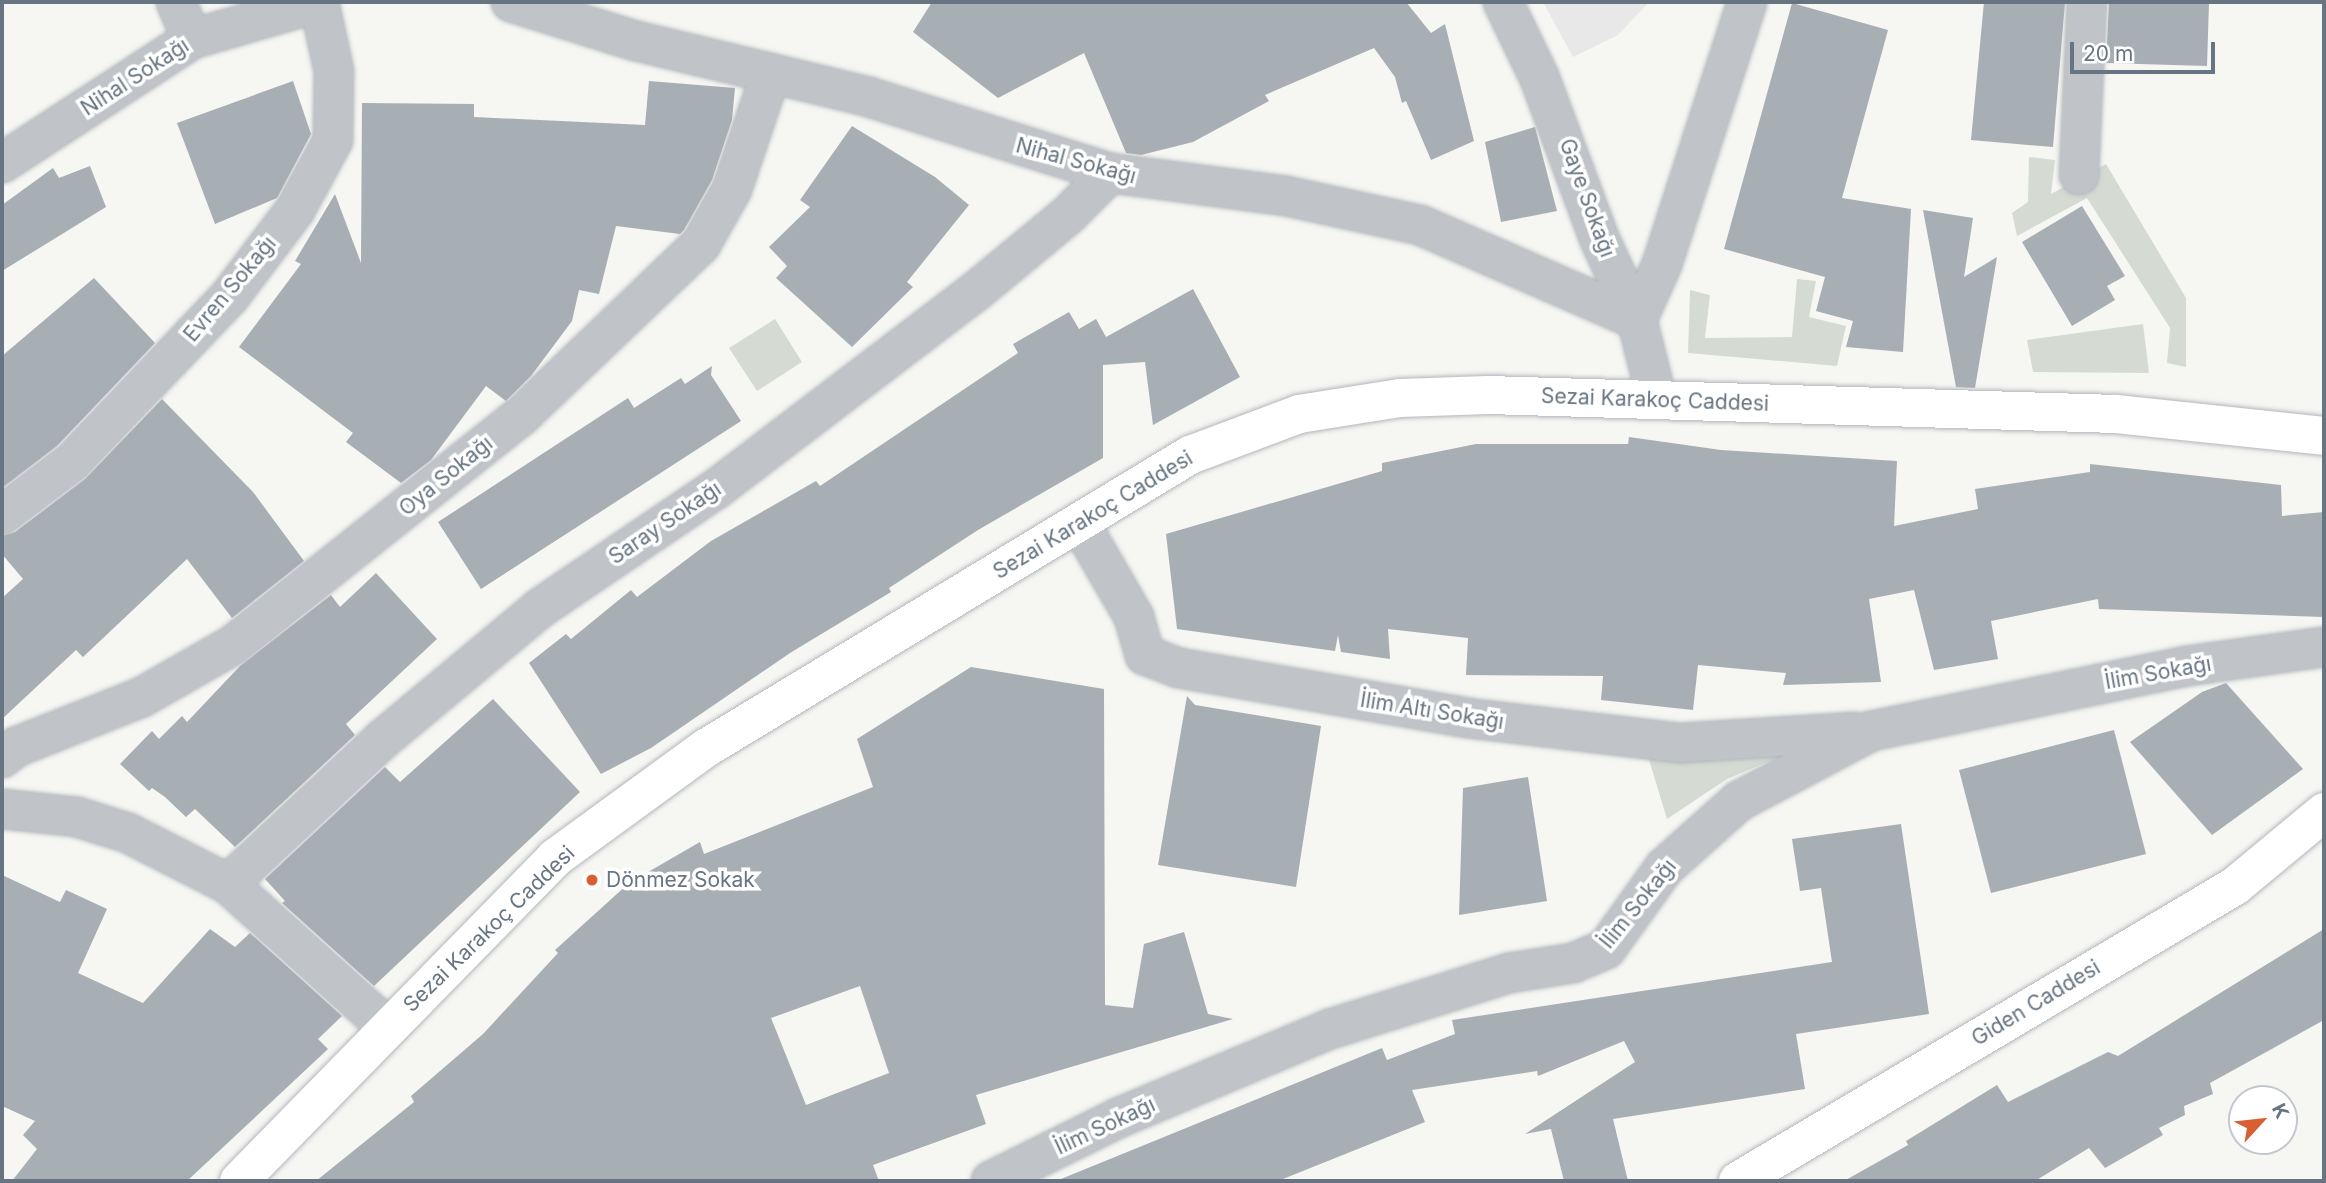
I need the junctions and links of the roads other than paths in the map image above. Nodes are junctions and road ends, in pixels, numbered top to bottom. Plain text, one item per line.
1 (176, 2) edge
2 (319, 2) edge
3 (511, 2) edge
4 (1503, 2) edge
5 (1747, 2) edge
6 (2087, 2) edge
7 (192, 39) junction
8 (771, 73) junction
9 (2, 163) edge
10 (1110, 173) junction
11 (2080, 175) dead end
12 (1637, 320) junction
13 (1657, 399) junction
14 (2324, 436) edge
15 (2, 515) edge
16 (1079, 522) junction
17 (2324, 647) edge
18 (1871, 731) junction
19 (2, 758) edge
20 (2, 809) edge
21 (2324, 812) edge
22 (228, 884) junction
23 (388, 1028) junction
24 (239, 1181) edge
25 (991, 1181) edge
26 (1738, 1181) edge

1 - 7 street
2 - 7 street, Nihal Sokağı
2 - 15 street, Evren Sokağı
3 - 8 street, Nihal Sokağı
4 - 12 street, Gaye Sokağı
5 - 12 street
6 - 11 street
7 - 9 street, Nihal Sokağı
8 - 10 street, Nihal Sokağı
8 - 19 street, Oya Sokağı
10 - 12 street, Nihal Sokağı
10 - 22 street, Saray Sokağı
12 - 13 street, Gaye Sokağı
13 - 14 street, Sezai Karakoç Caddesi
13 - 16 street, Sezai Karakoç Caddesi
16 - 18 street, İlim Altı Sokağı
16 - 23 street, Sezai Karakoç Caddesi
17 - 18 street, İlim Sokağı
18 - 25 street, İlim Sokağı
20 - 22 street
21 - 26 street, Giden Caddesi
22 - 23 street
23 - 24 street, Sezai Karakoç Caddesi

